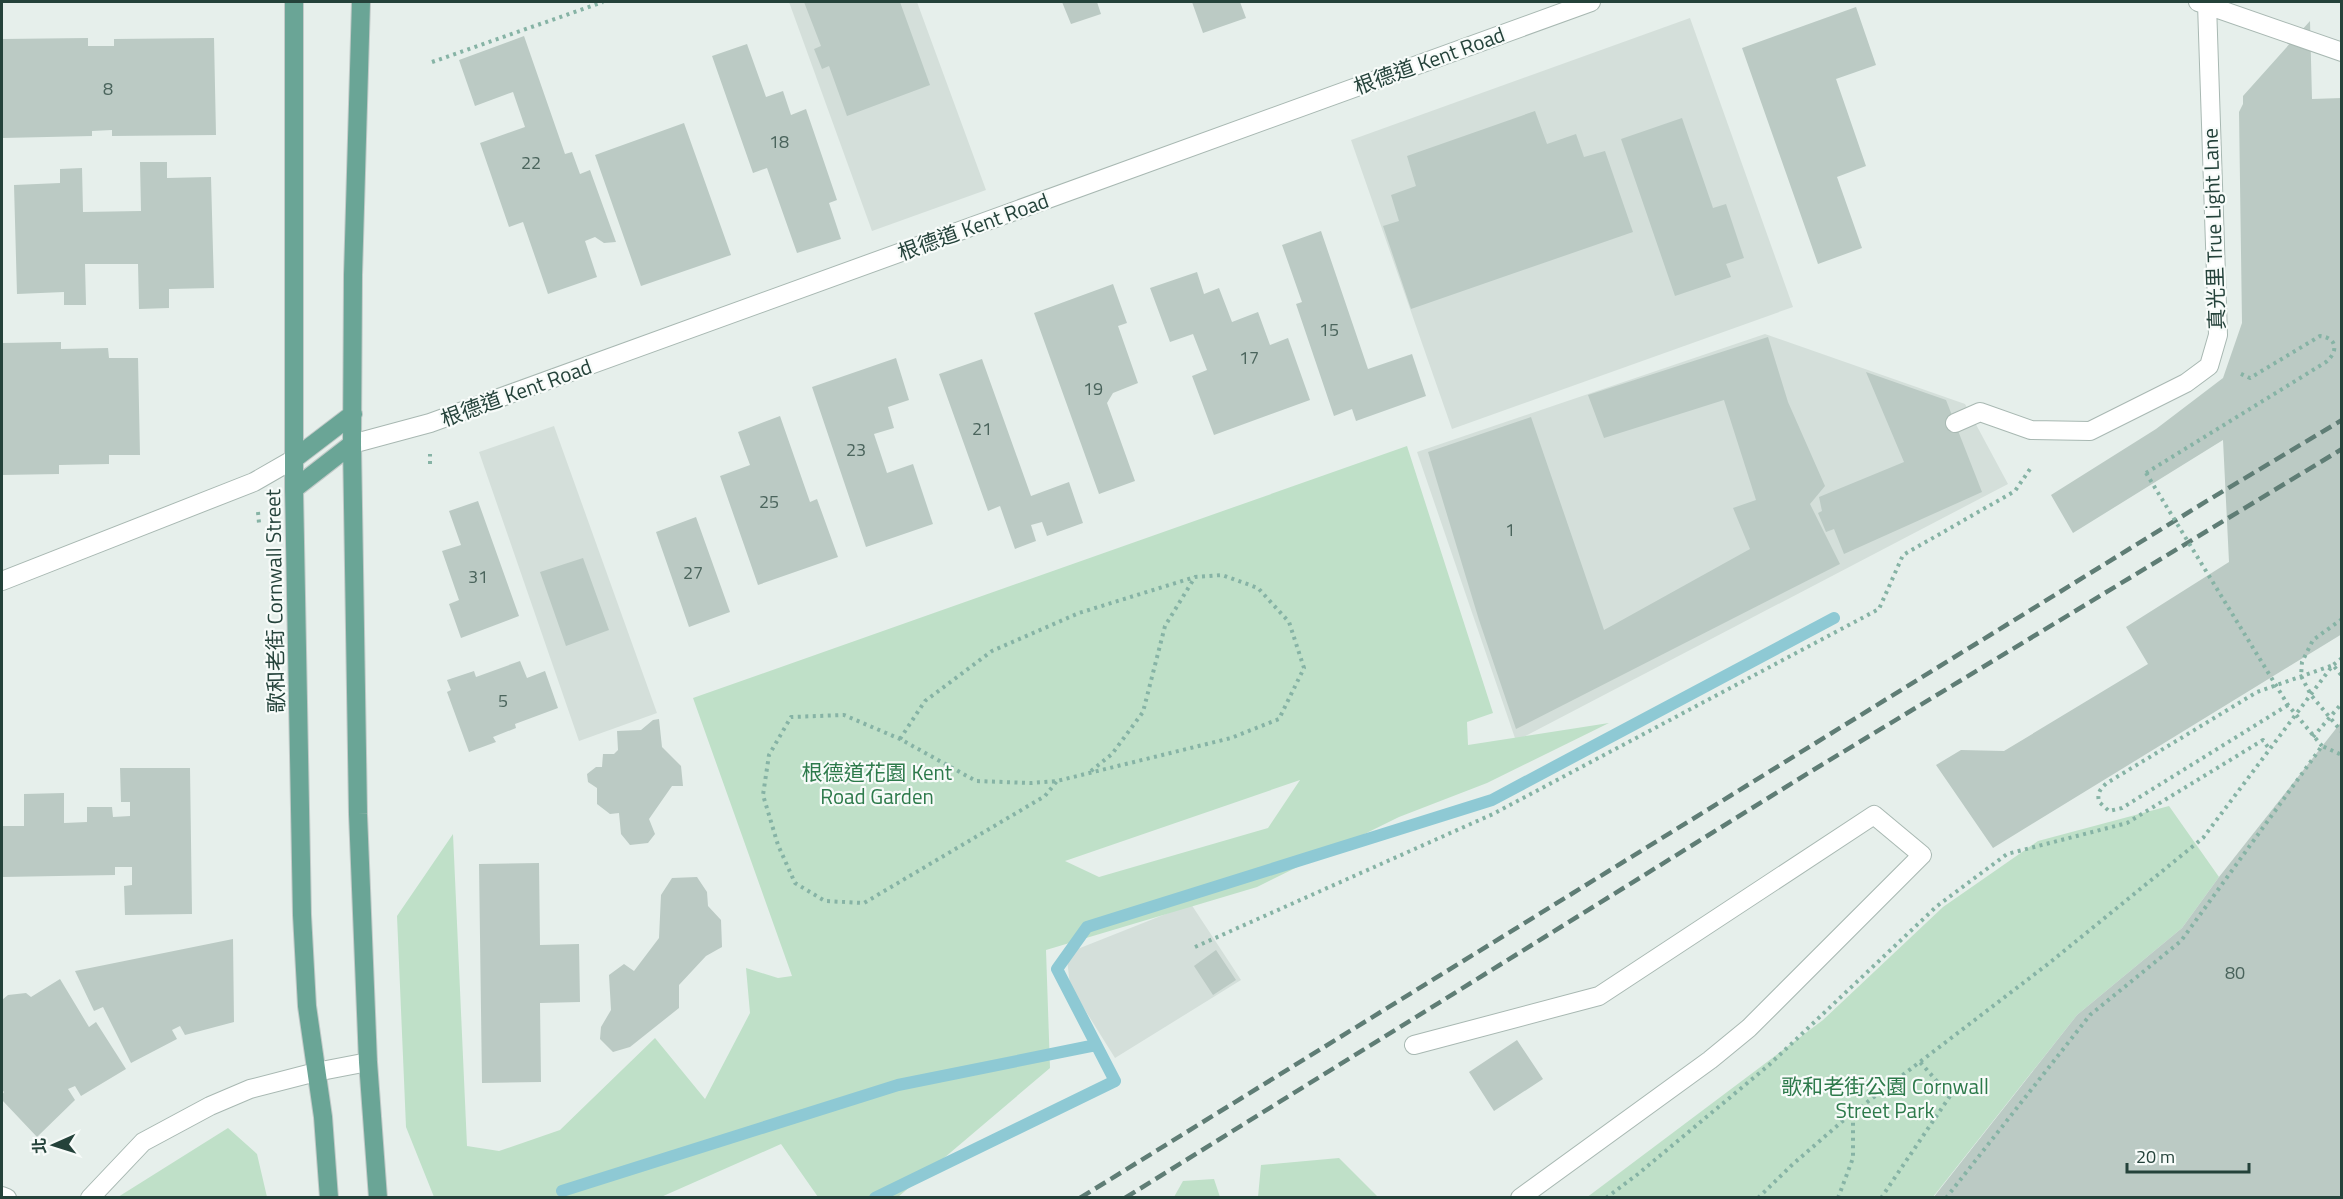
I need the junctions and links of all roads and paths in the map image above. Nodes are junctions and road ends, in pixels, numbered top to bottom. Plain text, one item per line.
1 (294, 2) edge
2 (361, 2) edge
3 (603, 2) edge
4 (1591, 2) edge
5 (2203, 3) edge
6 (2342, 52) edge
7 (432, 62) dead end
8 (2235, 371) dead end
9 (352, 414) junction
10 (1955, 423) dead end
11 (352, 444) junction
12 (294, 459) junction
13 (2030, 469) dead end
14 (294, 489) junction
15 (1195, 577) junction
16 (2, 581) edge
17 (2342, 619) edge
18 (2342, 658) edge
19 (2333, 665) junction
20 (2301, 676) junction
21 (2342, 676) edge
22 (2311, 695) junction
23 (2342, 703) edge
24 (2288, 705) junction
25 (2342, 732) edge
26 (2313, 737) junction
27 (900, 739) junction
28 (2322, 746) junction
29 (2270, 750) junction
30 (2342, 755) edge
31 (1088, 773) junction
32 (1057, 781) junction
33 (1195, 947) dead end
34 (1414, 1045) dead end
35 (368, 1062) junction
36 (1920, 1062) junction
37 (316, 1072) junction
38 (1853, 1113) junction
39 (2, 1196) edge
40 (7, 1197) edge
41 (90, 1197) edge
42 (329, 1197) edge
43 (378, 1197) edge
44 (1520, 1197) edge
45 (1606, 1197) edge
46 (1758, 1197) edge
47 (1838, 1197) edge
48 (1881, 1197) edge
49 (1946, 1197) edge

1 - 12 main road, 歌和老街 Cornwall Street
2 - 9 main road
3 - 7 path
4 - 11 street, 根德道 Kent Road
5 - 6 street
5 - 10 street, 真光里 True Light Lane
8 - 24 path, bridge
9 - 11 main road
9 - 12 main road
11 - 14 main road
11 - 35 main road
12 - 14 main road, 歌和老街 Cornwall Street
12 - 16 street
13 - 33 path
14 - 37 main road, 歌和老街 Cornwall Street
15 - 27 path
15 - 31 path
15 - 31 path
17 - 20 path
18 - 19 path
19 - 20 path
19 - 21 path
19 - 22 path
20 - 22 path
20 - 24 path
22 - 25 path
22 - 29 path
23 - 26 path, bridge
24 - 26 path, bridge
26 - 28 path, bridge
27 - 32 path
27 - 32 path
28 - 30 path
28 - 49 path
29 - 36 path
29 - 45 path
31 - 32 path
34 - 44 street
35 - 37 street
35 - 43 main road
36 - 38 path
36 - 48 path
37 - 41 street
37 - 42 main road, 歌和老街 Cornwall Street
38 - 46 path
38 - 47 path
39 - 40 street

